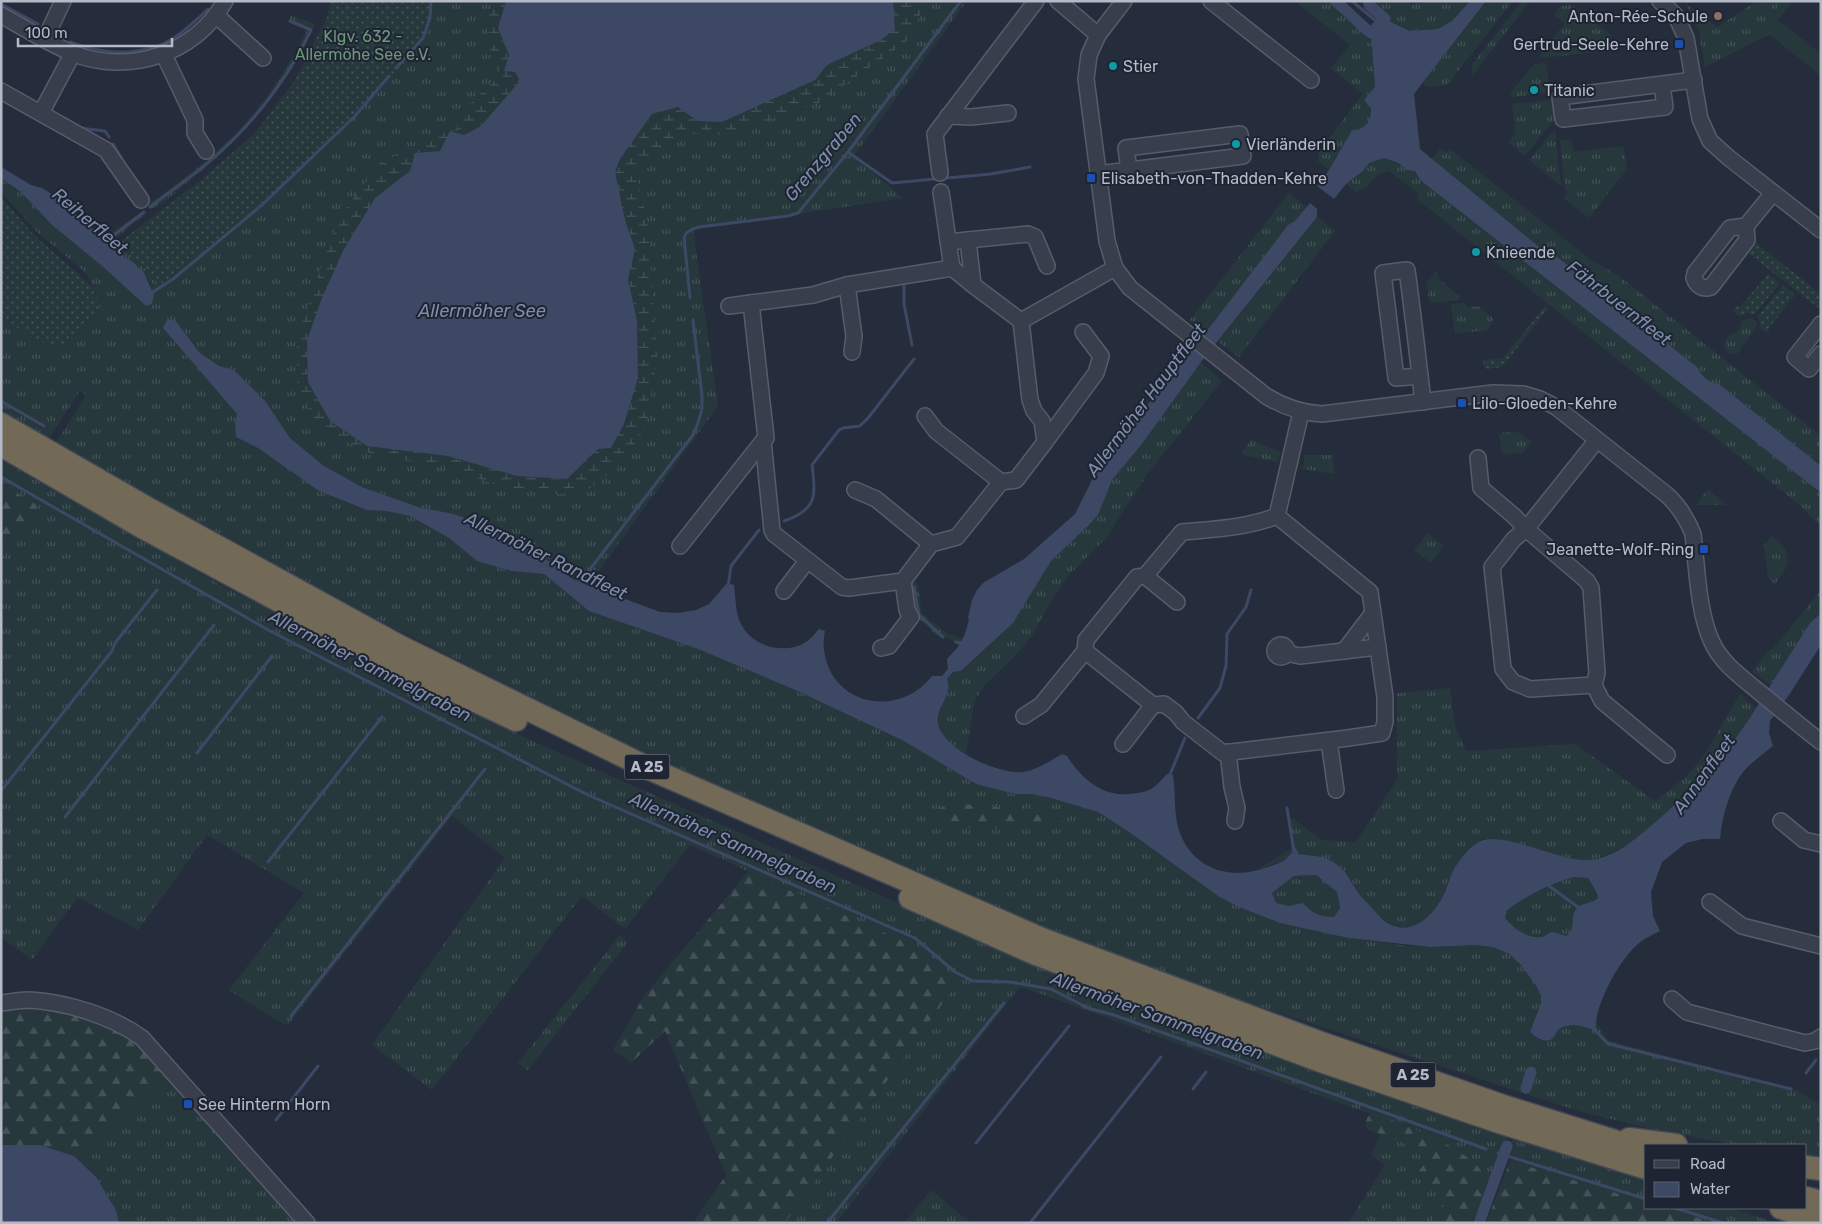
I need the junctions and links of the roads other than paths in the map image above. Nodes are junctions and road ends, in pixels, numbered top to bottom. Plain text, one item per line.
1 (63, 1) edge
2 (225, 1) edge
3 (1036, 1) edge
4 (1058, 1) edge
5 (1124, 1) edge
6 (1211, 1) edge
7 (1660, 1) edge
8 (1, 15) edge
9 (217, 16) junction
10 (1098, 35) junction
11 (45, 39) junction
12 (73, 53) junction
13 (164, 55) junction
14 (263, 58) dead end
15 (1311, 80) dead end
16 (1694, 80) junction
17 (1662, 85) junction
18 (968, 90) junction
19 (1, 91) edge
20 (41, 113) junction
21 (1008, 113) dead end
22 (948, 116) junction
23 (971, 117) junction
24 (206, 151) dead end
25 (1129, 170) junction
26 (940, 173) dead end
27 (1098, 174) junction
28 (941, 192) dead end
29 (1774, 192) junction
30 (141, 200) dead end
31 (1746, 226) dead end
32 (1821, 230) edge
33 (968, 240) junction
34 (948, 242) junction
35 (1047, 266) dead end
36 (952, 268) junction
37 (1115, 268) junction
38 (847, 285) junction
39 (974, 285) junction
40 (751, 303) junction
41 (729, 306) dead end
42 (1020, 321) junction
43 (1821, 324) edge
44 (1083, 332) dead end
45 (852, 352) dead end
46 (1821, 354) edge
47 (1420, 376) junction
48 (1423, 402) junction
49 (1301, 412) junction
50 (925, 416) dead end
51 (1, 424) edge
52 (1597, 440) junction
53 (763, 441) junction
54 (1045, 442) junction
55 (1, 445) edge
56 (1478, 458) dead end
57 (1001, 482) junction
58 (855, 490) dead end
59 (1277, 516) junction
60 (1526, 530) junction
61 (932, 544) junction
62 (680, 546) dead end
63 (807, 561) junction
64 (1145, 576) junction
65 (903, 581) junction
66 (784, 590) dead end
67 (1177, 602) dead end
68 (1373, 613) junction
69 (881, 648) dead end
70 (1378, 648) junction
71 (1086, 651) junction
72 (1344, 651) junction
73 (1286, 653) dead end
74 (1594, 685) junction
75 (1153, 705) junction
76 (1024, 716) dead end
77 (1329, 741) junction
78 (1821, 742) edge
79 (1123, 744) dead end
80 (1228, 752) junction
81 (1667, 756) dead end
82 (1336, 790) dead end
83 (1235, 821) dead end
84 (1781, 821) dead end
85 (1821, 844) edge
86 (1710, 902) dead end
87 (1821, 946) edge
88 (1672, 999) dead end
89 (1, 1003) edge
90 (1816, 1040) edge
91 (1501, 1114) junction
92 (1533, 1124) junction
93 (1593, 1135) junction
94 (1668, 1144) edge
95 (1644, 1150) edge
96 (1644, 1167) edge
97 (1807, 1167) edge
98 (1821, 1169) edge
99 (1807, 1198) edge
100 (1821, 1202) edge
101 (1784, 1209) edge
102 (1821, 1220) edge
103 (307, 1223) edge

1 - 11 street
2 - 9 street
3 - 18 street
4 - 10 street
5 - 10 street
6 - 15 street
7 - 16 street
8 - 11 street
9 - 13 street
9 - 14 street
10 - 27 street
11 - 12 street
12 - 13 street
12 - 20 street
13 - 24 street
16 - 17 street
16 - 29 street
17 - 17 street
18 - 22 street
18 - 23 street
19 - 20 street
20 - 30 street
21 - 23 street
22 - 23 street
22 - 26 street
25 - 25 street
25 - 27 street
27 - 37 street
28 - 34 street
29 - 31 street
29 - 32 street
33 - 34 street
33 - 35 street
33 - 39 street
34 - 36 street
36 - 38 street
36 - 39 street
37 - 42 street
37 - 49 street
38 - 40 street
38 - 45 street
39 - 42 street
40 - 41 street
40 - 53 street
42 - 54 street
43 - 46 street
44 - 54 street
47 - 47 street
47 - 48 street
48 - 49 street
48 - 52 street
49 - 59 street
50 - 57 street
51 - 91 highway, A 25
52 - 60 street
52 - 78 street
53 - 62 street
53 - 63 street
54 - 57 street
55 - 91 highway, A 25
56 - 60 street
57 - 61 street
58 - 61 street
59 - 64 street
59 - 68 street
60 - 74 street
60 - 74 street
61 - 65 street
63 - 65 street
63 - 66 street
64 - 67 street
64 - 71 street
65 - 69 street
68 - 70 street
68 - 72 street
70 - 72 street
70 - 77 street
71 - 75 street
71 - 76 street
72 - 73 street
74 - 81 street
75 - 79 street
75 - 80 street
77 - 80 street
77 - 82 street
80 - 83 street
84 - 85 street
86 - 87 street
88 - 90 street
89 - 103 street
91 - 92 highway, A 25
92 - 93 highway, A 25
92 - 96 highway, A 25
93 - 94 highway
93 - 95 highway, A 25
97 - 98 highway
99 - 100 highway
101 - 102 highway

